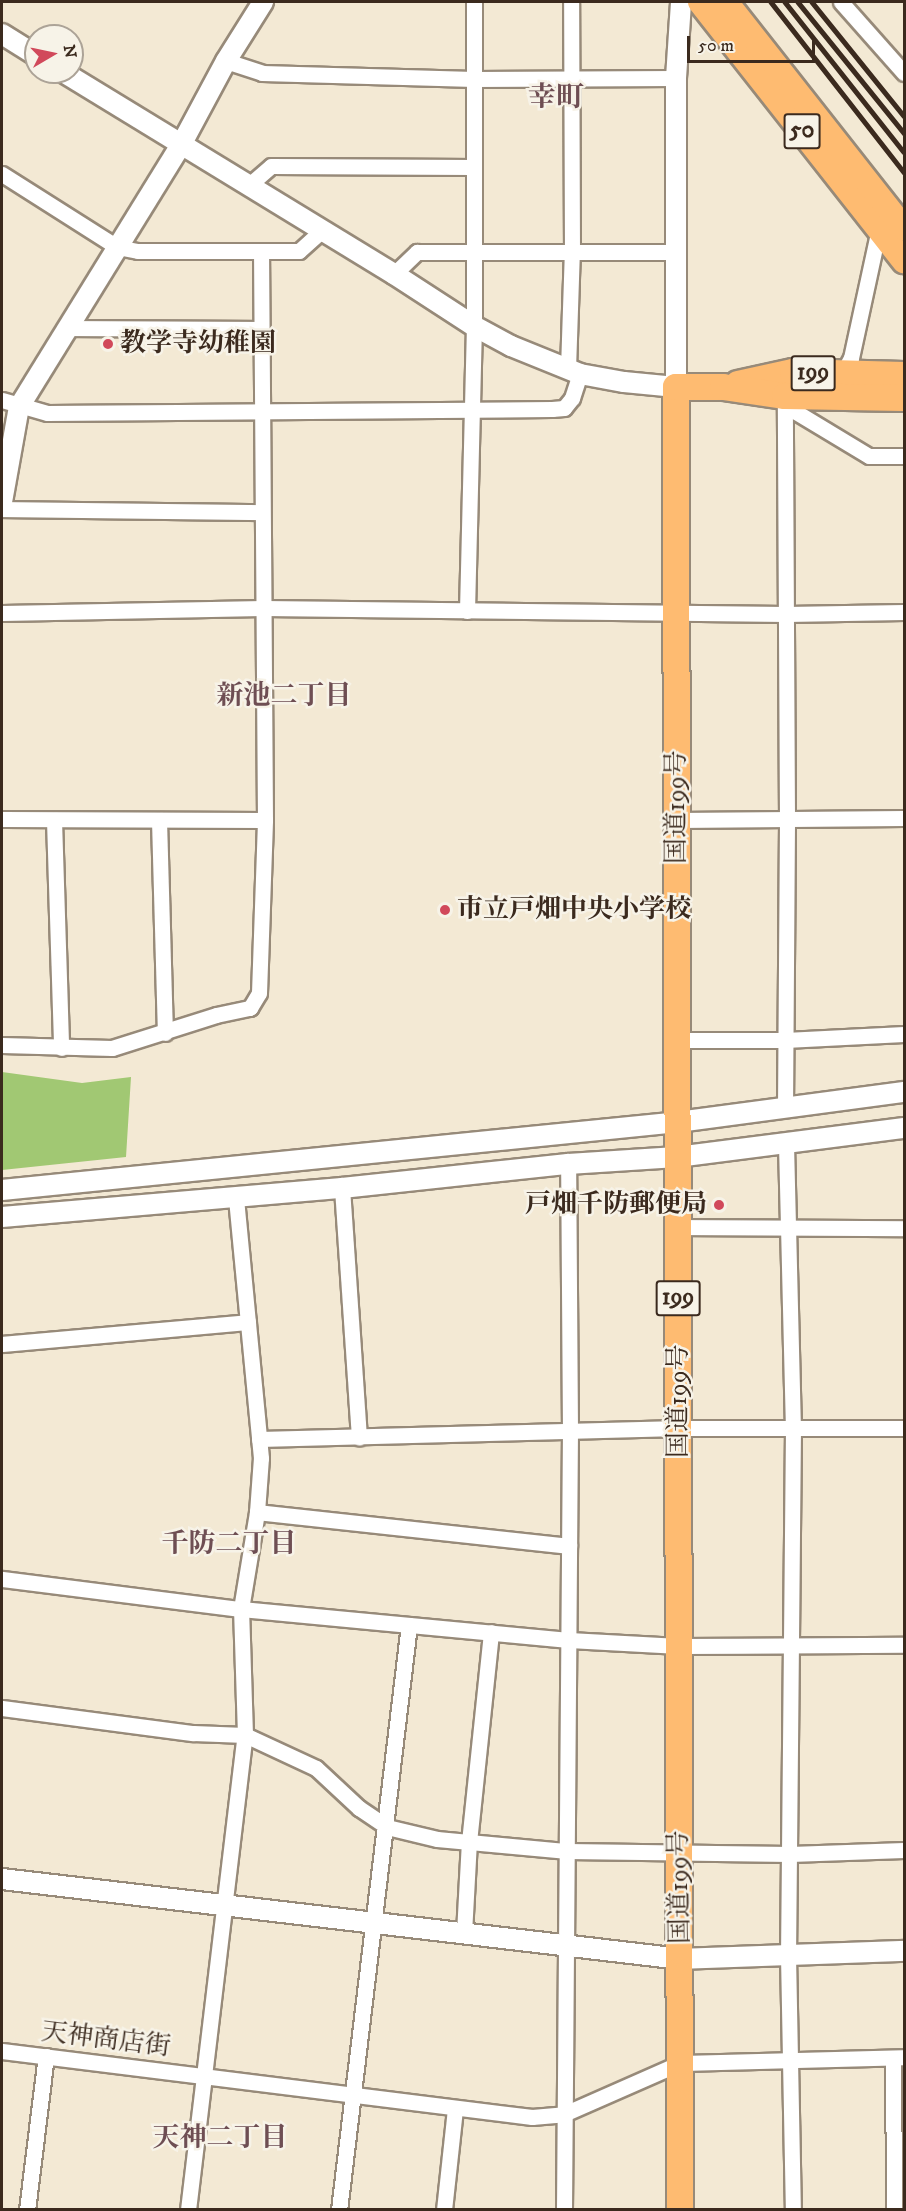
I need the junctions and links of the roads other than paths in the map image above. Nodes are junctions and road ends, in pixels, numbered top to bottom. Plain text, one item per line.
1 (263, 2) edge
2 (474, 2) edge
3 (571, 2) edge
4 (681, 2) edge
5 (700, 2) edge
6 (726, 2) edge
7 (841, 2) edge
8 (2, 34) edge
9 (24, 48) edge
10 (226, 61) junction
11 (904, 73) edge
12 (569, 78) junction
13 (676, 78) junction
14 (474, 79) junction
15 (82, 84) edge
16 (181, 145) junction
17 (473, 166) junction
18 (2, 174) edge
19 (248, 186) junction
20 (904, 228) edge
21 (879, 229) junction
22 (321, 231) junction
23 (117, 247) junction
24 (572, 251) junction
25 (473, 252) junction
26 (676, 252) junction
27 (261, 253) junction
28 (904, 261) edge
29 (394, 274) junction
30 (474, 326) junction
31 (67, 328) junction
32 (261, 329) junction
33 (574, 372) junction
34 (835, 373) junction
35 (904, 375) edge
36 (676, 387) junction
37 (723, 387) junction
38 (904, 398) edge
39 (785, 401) junction
40 (10, 404) edge
41 (472, 411) junction
42 (261, 413) junction
43 (904, 456) edge
44 (2, 502) edge
45 (2, 509) edge
46 (262, 512) junction
47 (263, 608) junction
48 (467, 611) junction
49 (904, 612) edge
50 (2, 613) edge
51 (676, 613) junction
52 (786, 614) junction
53 (787, 818) junction
54 (904, 818) edge
55 (2, 819) edge
56 (54, 820) junction
57 (159, 820) junction
58 (265, 820) junction
59 (677, 820) junction
60 (165, 1033) junction
61 (904, 1034) edge
62 (677, 1040) junction
63 (785, 1040) junction
64 (2, 1045) edge
65 (61, 1048) junction
66 (904, 1092) edge
67 (785, 1109) junction
68 (678, 1122) junction
69 (904, 1128) edge
70 (786, 1144) junction
71 (677, 1157) junction
72 (568, 1164) junction
73 (342, 1188) junction
74 (2, 1190) edge
75 (236, 1196) junction
76 (2, 1217) edge
77 (678, 1227) junction
78 (787, 1228) junction
79 (904, 1228) edge
80 (248, 1322) junction
81 (2, 1344) edge
82 (679, 1428) junction
83 (793, 1428) junction
84 (904, 1428) edge
85 (570, 1431) junction
86 (359, 1437) junction
87 (259, 1439) junction
88 (257, 1512) junction
89 (569, 1546) junction
90 (2, 1579) edge
91 (241, 1609) junction
92 (410, 1625) junction
93 (490, 1632) junction
94 (569, 1640) junction
95 (904, 1645) edge
96 (679, 1646) junction
97 (792, 1647) junction
98 (2, 1708) edge
99 (245, 1735) junction
100 (387, 1827) junction
101 (469, 1842) junction
102 (904, 1850) edge
103 (567, 1851) junction
104 (679, 1851) junction
105 (790, 1854) junction
106 (2, 1879) edge
107 (225, 1904) junction
108 (372, 1922) junction
109 (464, 1933) junction
110 (566, 1946) junction
111 (904, 1951) edge
112 (788, 1955) junction
113 (681, 1959) junction
114 (2, 2051) edge
115 (46, 2056) junction
116 (899, 2058) edge
117 (790, 2060) junction
118 (680, 2062) junction
119 (205, 2076) junction
120 (351, 2095) junction
121 (455, 2109) junction
122 (564, 2114) junction
123 (27, 2210) edge
124 (188, 2210) edge
125 (339, 2210) edge
126 (444, 2210) edge
127 (564, 2210) edge
128 (680, 2210) edge
129 (793, 2210) edge
130 (894, 2210) edge

1 - 10 street
2 - 14 street
3 - 12 street
4 - 13 street
5 - 21 main road, 50
6 - 20 main road, 50
7 - 11 street
8 - 9 street
10 - 14 street
10 - 16 street
12 - 13 street
12 - 14 street
12 - 24 street
13 - 26 street
14 - 17 street
15 - 16 street
16 - 19 street
16 - 23 street
17 - 19 street
17 - 25 street
18 - 23 street
19 - 22 street
21 - 28 main road, 50
21 - 34 street
22 - 27 street
22 - 29 street
23 - 27 street
23 - 31 street
24 - 25 street
24 - 26 street
24 - 33 street
25 - 29 street
25 - 30 street
26 - 36 street
27 - 32 street
29 - 30 street
30 - 33 street
30 - 41 street
31 - 32 street
31 - 40 street
32 - 42 street
33 - 36 street
33 - 41 street
34 - 35 highway, 199
34 - 37 highway, 199
36 - 37 highway, 199
36 - 51 highway, 国道199号 / 199
37 - 39 highway, 199
38 - 39 highway, 199
39 - 43 street
39 - 52 street
40 - 42 street
40 - 44 street
41 - 42 street
41 - 48 street
42 - 46 street
45 - 46 street
46 - 47 street
47 - 48 street
47 - 50 street
47 - 58 street
48 - 51 street
49 - 52 street
51 - 52 street
51 - 59 highway, 国道199号 / 199
52 - 53 street
53 - 54 street
53 - 59 street
53 - 63 street
55 - 56 street
56 - 57 street
56 - 65 street
57 - 58 street
57 - 60 street
58 - 60 street
59 - 62 highway, 国道199号 / 199
60 - 65 street
61 - 63 street
62 - 63 street
62 - 68 highway, 国道199号 / 199
63 - 67 street
64 - 65 street
66 - 67 street
67 - 68 street
68 - 71 highway, 国道199号 / 199
68 - 74 street
69 - 70 street
70 - 71 street
70 - 78 street
71 - 72 street
71 - 77 highway, 国道199号 / 199
72 - 73 street
72 - 85 street
73 - 75 street
73 - 86 street
75 - 76 street
75 - 80 street
77 - 78 street
77 - 82 highway, 国道199号 / 199
78 - 79 street
78 - 83 street
80 - 81 street
80 - 87 street
82 - 83 street
82 - 85 street
82 - 96 highway, 国道199号 / 199
83 - 84 street
83 - 97 street
85 - 86 street
85 - 89 street
86 - 87 street
87 - 88 street
88 - 89 street
88 - 91 street
89 - 94 street
90 - 91 street
91 - 92 street
91 - 99 street
92 - 93 street
92 - 100 street
93 - 94 street
93 - 101 street
94 - 96 street
94 - 103 street
95 - 97 street
96 - 97 street
96 - 104 highway, 国道199号 / 199
97 - 105 street
98 - 99 street
99 - 100 street
99 - 107 street
100 - 101 street
100 - 108 street
101 - 103 street
101 - 109 street
102 - 105 street
103 - 104 street
103 - 110 street
104 - 105 street
104 - 113 highway, 国道199号 / 199
105 - 112 street
106 - 107 street
107 - 108 street
107 - 119 street
108 - 109 street
108 - 120 street
109 - 110 street
110 - 113 street
110 - 122 street
111 - 112 street
112 - 113 street
112 - 117 street
113 - 118 highway, 国道199号 / 199
114 - 115 street, 天神商店街
115 - 119 street, 天神商店街
115 - 123 street
116 - 117 street
116 - 130 street
117 - 118 street
117 - 129 street
118 - 122 street, 天神商店街
118 - 128 highway, 国道199号 / 199
119 - 120 street, 天神商店街
119 - 124 street
120 - 121 street, 天神商店街
120 - 125 street
121 - 122 street, 天神商店街
121 - 126 street
122 - 127 street

